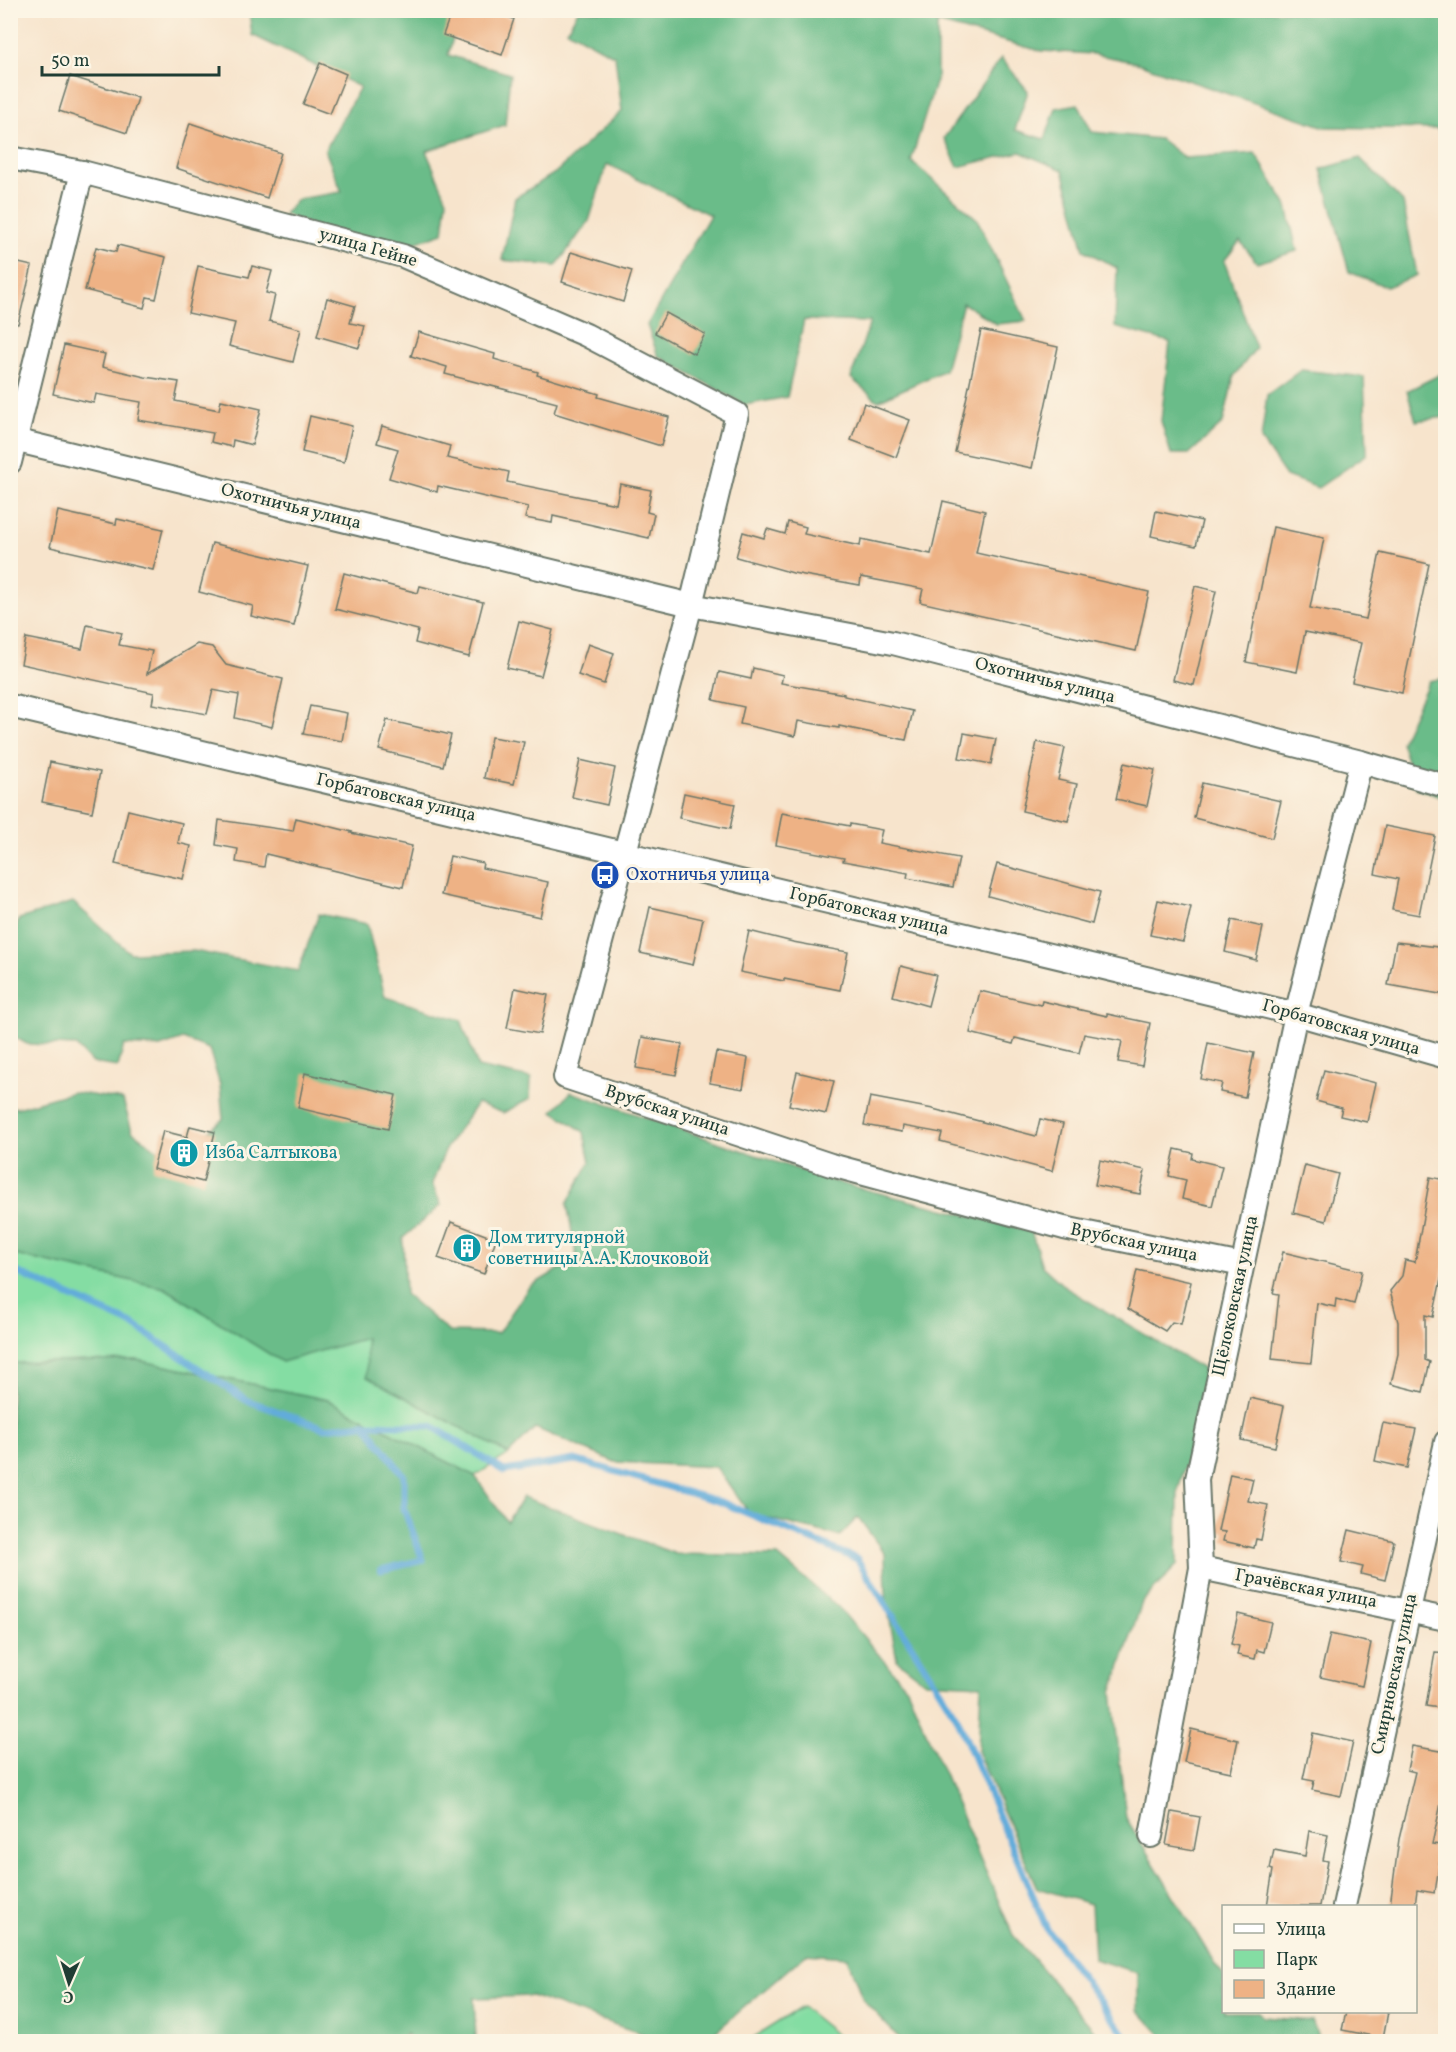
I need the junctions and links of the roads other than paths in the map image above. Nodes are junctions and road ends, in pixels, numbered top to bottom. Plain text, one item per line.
1 (10, 158) edge
2 (82, 172) junction
3 (737, 414) joint
4 (12, 447) edge
5 (691, 605) junction
6 (10, 706) edge
7 (1361, 762) junction
8 (1446, 786) edge
9 (625, 853) junction
10 (1296, 1014) junction
11 (1446, 1058) edge
12 (1242, 1265) junction
13 (1446, 1442) edge
14 (1201, 1568) junction
15 (1409, 1610) junction
16 (1446, 1619) edge
17 (1150, 1836) dead end
18 (1344, 1905) edge

1 - 2 street, улица Гейне
2 - 3 street, улица Гейне
2 - 4 street
3 - 5 street, Врубская улица
4 - 5 street, Охотничья улица
5 - 7 street, Охотничья улица
5 - 9 street, Врубская улица
6 - 9 street, Горбатовская улица
7 - 8 street, Охотничья улица
7 - 10 street, Щёлоковская улица
9 - 10 street, Горбатовская улица
9 - 12 street, Врубская улица
10 - 11 street, Горбатовская улица
10 - 12 street, Щёлоковская улица
12 - 14 street, Щёлоковская улица
13 - 15 street, Смирновская улица
14 - 15 street, Грачёвская улица
14 - 17 street, Щёлоковская улица
15 - 16 street, Грачёвская улица
15 - 18 street, Смирновская улица

